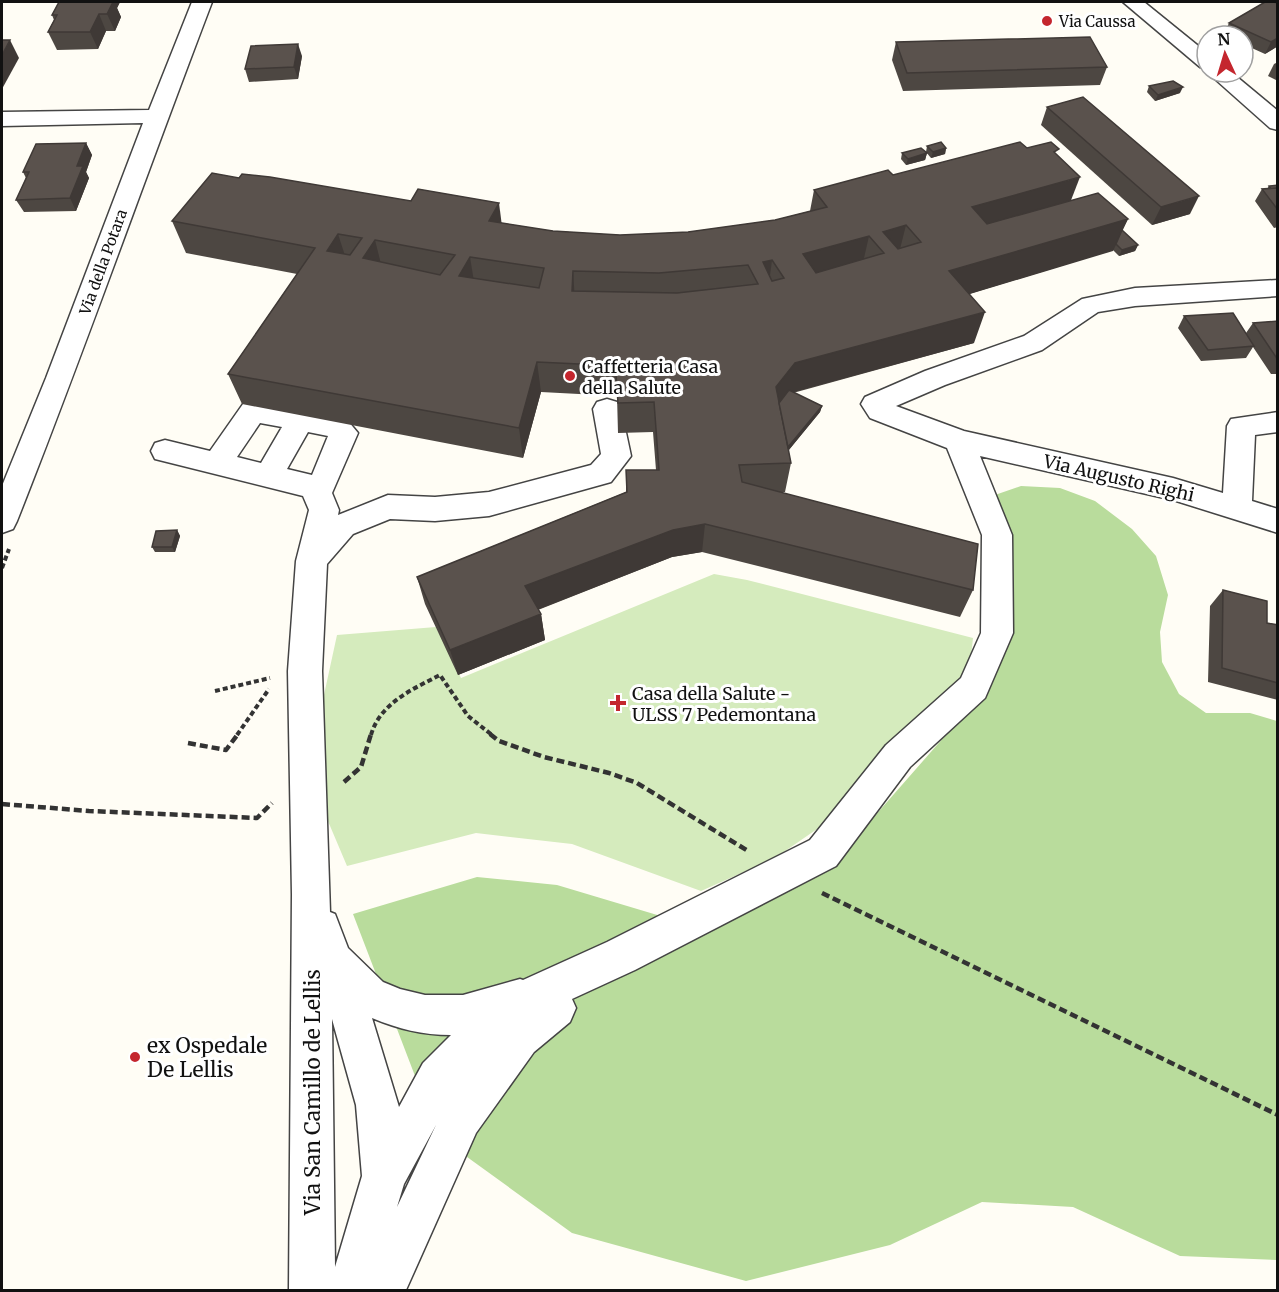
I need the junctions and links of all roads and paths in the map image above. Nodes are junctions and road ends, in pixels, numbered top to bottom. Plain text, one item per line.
1 (202, 2) edge
2 (1132, 8) edge
3 (1195, 54) edge
4 (1232, 84) edge
5 (157, 116) junction
6 (2, 119) edge
7 (1278, 123) edge
8 (1278, 288) edge
9 (607, 409) edge
10 (300, 420) junction
11 (1278, 422) edge
12 (959, 441) junction
13 (165, 451) dead end
14 (217, 464) junction
15 (269, 476) junction
16 (319, 489) junction
17 (1237, 507) junction
18 (1278, 520) edge
19 (2, 521) edge
20 (312, 561) junction
21 (278, 676) dead end
22 (188, 743) dead end
23 (308, 797) junction
24 (2, 804) edge
25 (782, 874) junction
26 (311, 894) junction
27 (621, 956) junction
28 (331, 960) junction
29 (538, 994) junction
30 (1278, 1115) edge
31 (384, 1177) junction
32 (312, 1290) edge
33 (351, 1290) edge
34 (383, 1290) edge

1 - 5 street, Via della Potara
2 - 3 street
4 - 7 street
5 - 6 street
5 - 19 street, Via della Potara
8 - 12 street
9 - 20 street
10 - 14 street
10 - 15 street
10 - 16 street
11 - 17 street
12 - 17 street, Via Augusto Righi
12 - 25 street, Via San Camillo de Lellis
13 - 14 street
14 - 15 street
15 - 16 street
16 - 20 street, Via San Camillo de Lellis
17 - 18 street, Via Augusto Righi
20 - 23 street, Via San Camillo de Lellis
21 - 22 path
23 - 24 path
23 - 25 path
23 - 26 street, Via San Camillo de Lellis
25 - 27 street, Via San Camillo de Lellis
25 - 30 path
26 - 28 street, Via San Camillo de Lellis
26 - 32 street, Via San Camillo de Lellis
27 - 29 street, Via San Camillo de Lellis
27 - 34 street, Via San Camillo de Lellis
28 - 29 street
28 - 31 street, Via San Camillo de Lellis
29 - 31 street, Via San Camillo de Lellis
31 - 33 street, Via San Camillo de Lellis

